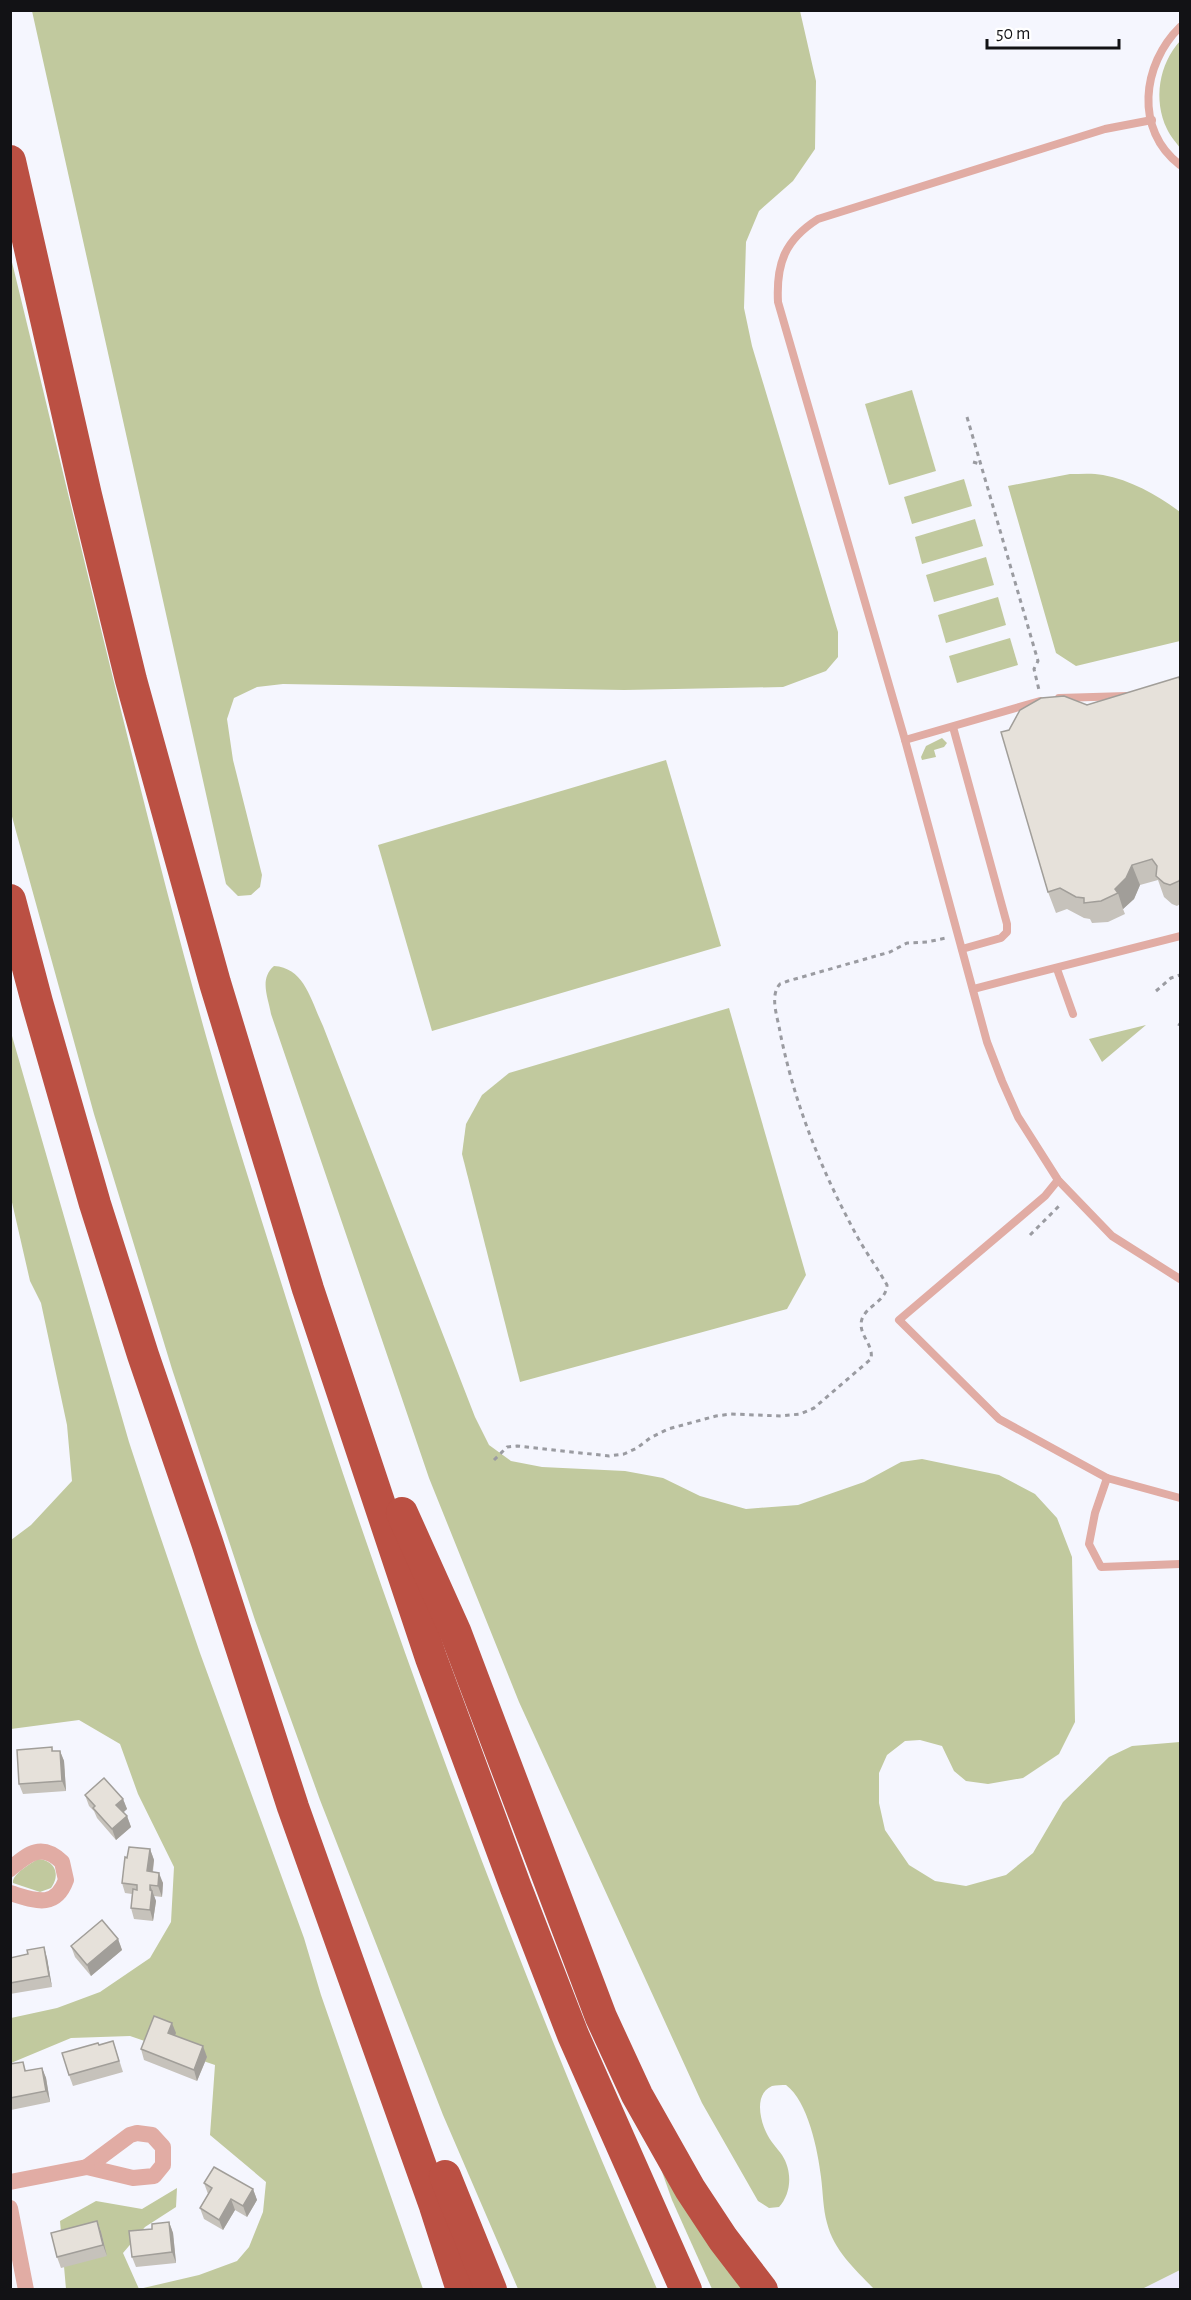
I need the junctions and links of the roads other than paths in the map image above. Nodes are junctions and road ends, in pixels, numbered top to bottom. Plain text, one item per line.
1 (1180, 27) edge
2 (1152, 120) junction
3 (10, 162) edge
4 (1180, 165) edge
5 (1133, 695) edge
6 (953, 727) junction
7 (906, 740) junction
8 (10, 900) edge
9 (1180, 936) edge
10 (962, 949) junction
11 (1058, 969) junction
12 (973, 989) junction
13 (1073, 1014) dead end
14 (1058, 1180) junction
15 (1180, 1280) edge
16 (333, 1362) junction
17 (1107, 1478) junction
18 (1180, 1498) edge
19 (1180, 1564) edge
20 (293, 1807) junction
21 (10, 1869) edge
22 (10, 1893) edge
23 (87, 2167) dead end
24 (10, 2182) edge
25 (10, 2208) edge
26 (26, 2289) edge
27 (462, 2289) edge
28 (491, 2289) edge
29 (686, 2289) edge
30 (762, 2289) edge

1 - 2 lane
2 - 4 lane
2 - 7 lane
3 - 16 highway
5 - 6 lane
6 - 7 lane
6 - 10 lane
7 - 10 lane
8 - 20 highway
9 - 11 lane
10 - 12 lane
11 - 12 lane
11 - 13 lane
12 - 14 lane
14 - 15 lane
14 - 17 lane
16 - 29 highway
16 - 30 highway
17 - 18 lane
17 - 19 lane
20 - 27 highway
20 - 28 highway
21 - 22 street
23 - 24 street
25 - 26 street

